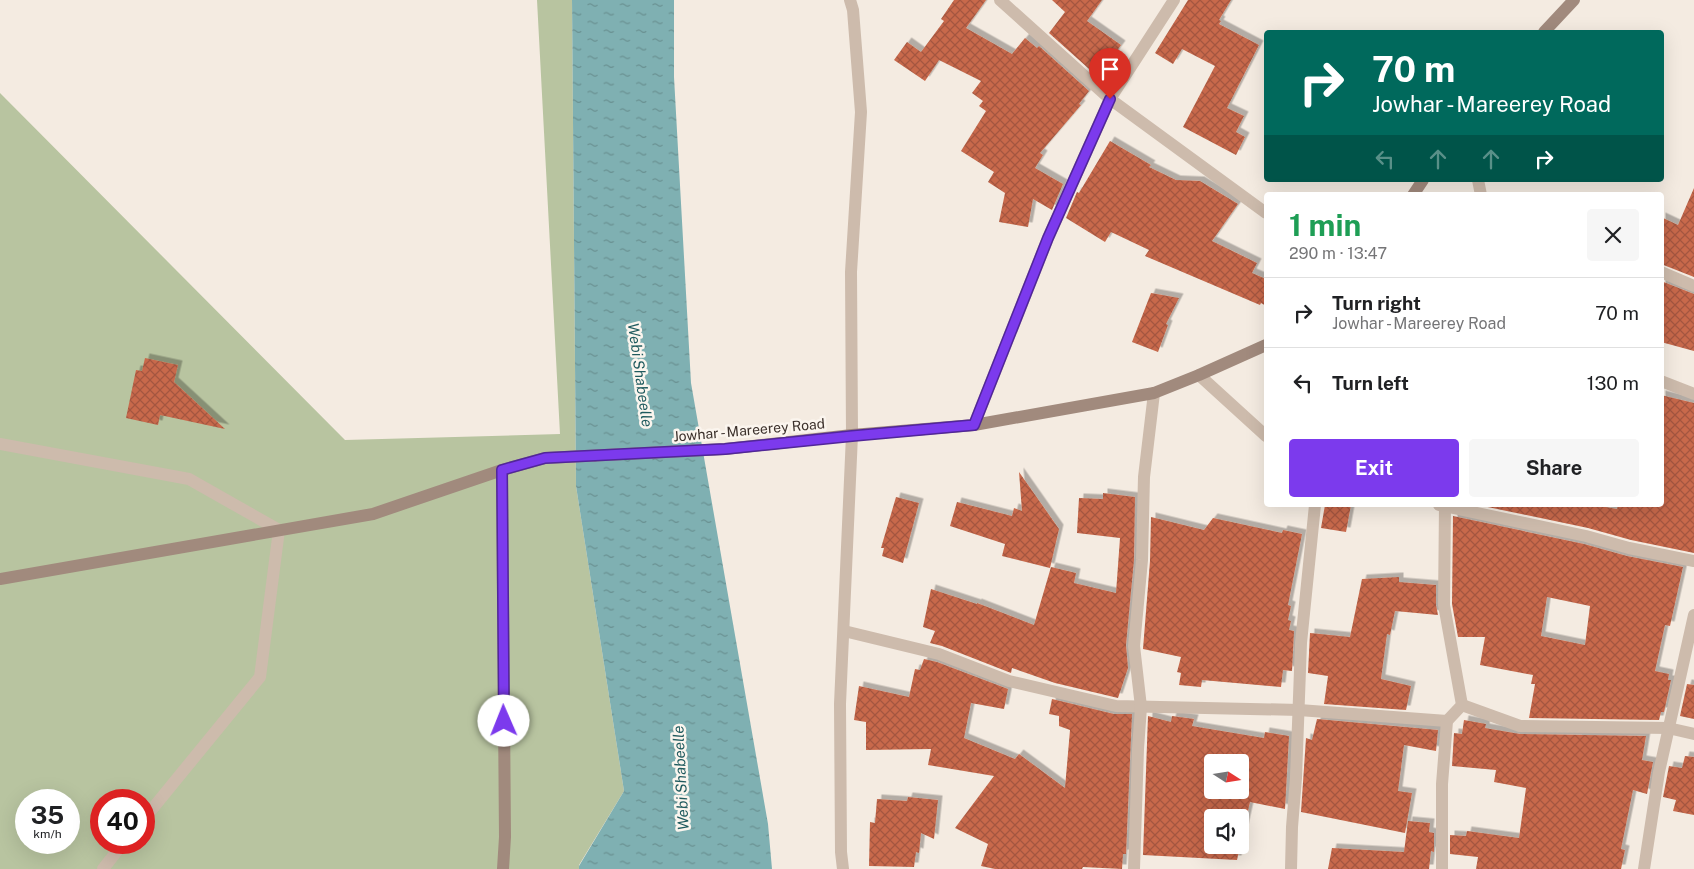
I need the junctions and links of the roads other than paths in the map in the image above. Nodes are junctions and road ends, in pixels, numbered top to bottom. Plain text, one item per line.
1 (862, 0) edge
2 (1000, 0) edge
3 (1174, 0) edge
4 (1574, 0) edge
5 (852, 5) edge
6 (1546, 30) edge
7 (1110, 99) junction
8 (1264, 213) edge
9 (1664, 273) edge
10 (1694, 286) edge
11 (1264, 345) edge
12 (1199, 375) junction
13 (1664, 381) edge
14 (1154, 393) junction
15 (1694, 394) edge
16 (974, 425) junction
17 (1264, 434) edge
18 (852, 436) junction
19 (0, 444) edge
20 (502, 470) junction
21 (1314, 507) edge
22 (1442, 507) edge
23 (1447, 507) edge
24 (279, 530) junction
25 (1694, 561) edge
26 (0, 579) edge
27 (1694, 615) edge
28 (844, 631) junction
29 (1462, 705) junction
30 (1141, 707) junction
31 (1298, 710) junction
32 (1447, 721) junction
33 (1668, 728) junction
34 (1694, 734) edge
35 (155, 805) edge
36 (115, 854) edge
37 (103, 869) edge
38 (503, 869) edge
39 (843, 869) edge
40 (1134, 869) edge
41 (1290, 869) edge
42 (1442, 869) edge
43 (1644, 869) edge

1 - 5 street
2 - 7 street
3 - 7 street
4 - 6 street
5 - 18 street
7 - 8 street
7 - 16 street
9 - 10 street
11 - 12 street, Jowhar - Mareerey Road
12 - 14 street, Jowhar - Mareerey Road
12 - 17 street
13 - 15 street
14 - 16 street, Jowhar - Mareerey Road
14 - 30 street
16 - 18 street, Jowhar - Mareerey Road
18 - 20 street, Jowhar - Mareerey Road
18 - 28 street
19 - 24 street
20 - 24 street, Jowhar - Mareerey Road
20 - 38 street
21 - 31 street
22 - 29 street
23 - 25 street
24 - 26 street, Jowhar - Mareerey Road
24 - 35 street
27 - 33 street
28 - 30 street
28 - 39 street
29 - 32 street
29 - 33 street
30 - 31 street
30 - 40 street
31 - 32 street
31 - 41 street
32 - 42 street
33 - 34 street
33 - 43 street
36 - 37 street

